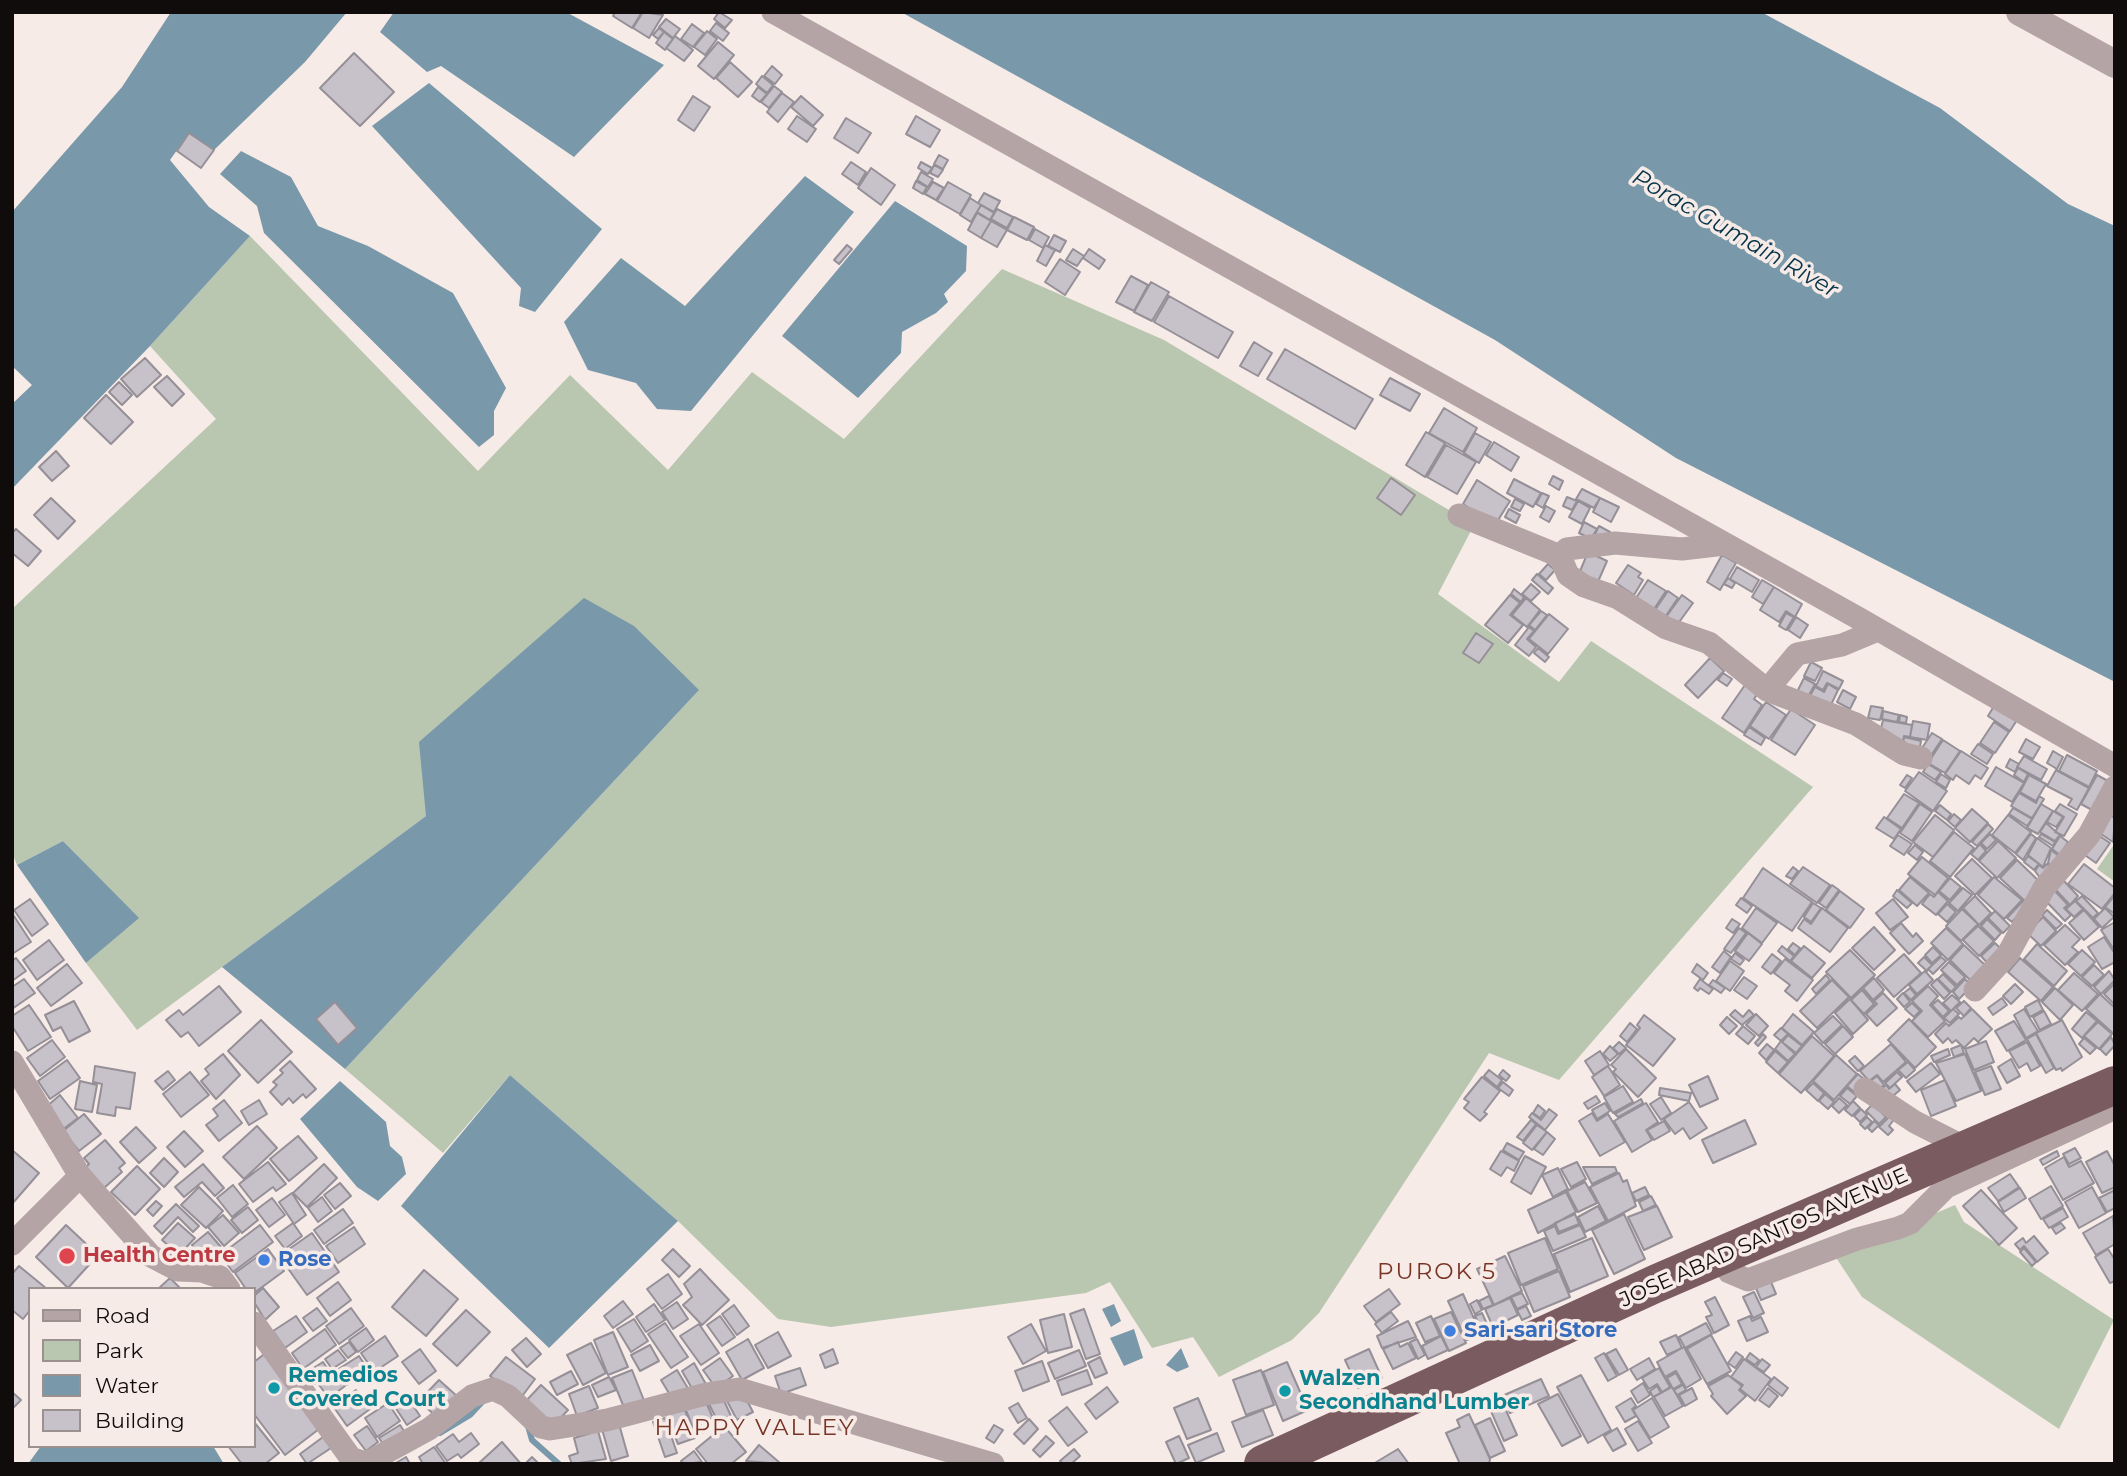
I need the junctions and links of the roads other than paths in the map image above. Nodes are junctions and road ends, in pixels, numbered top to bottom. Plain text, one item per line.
1 (772, 12) edge
2 (2020, 12) edge
3 (2115, 64) edge
4 (1458, 514) dead end
5 (1725, 544) junction
6 (1560, 556) junction
7 (1878, 630) junction
8 (1767, 690) junction
9 (1921, 758) dead end
10 (2115, 766) edge
11 (2115, 787) edge
12 (1975, 990) dead end
13 (12, 1062) edge
14 (2115, 1085) edge
15 (1865, 1089) dead end
16 (2115, 1108) edge
17 (1969, 1149) junction
18 (80, 1176) junction
19 (12, 1244) edge
20 (1721, 1256) junction
21 (228, 1287) edge
22 (256, 1326) edge
23 (353, 1461) edge
24 (993, 1464) edge
25 (1263, 1464) edge

1 - 5 street
2 - 3 street
4 - 6 street
5 - 6 street
5 - 7 street
6 - 8 street
7 - 8 street
7 - 10 street
8 - 9 street
11 - 12 street
13 - 18 street
14 - 17 highway, JOSE ABAD SANTOS AVENUE
15 - 17 street
16 - 20 street
17 - 20 highway, JOSE ABAD SANTOS AVENUE
18 - 19 street
18 - 21 street
20 - 25 highway, JOSE ABAD SANTOS AVENUE
22 - 23 street
23 - 24 street

